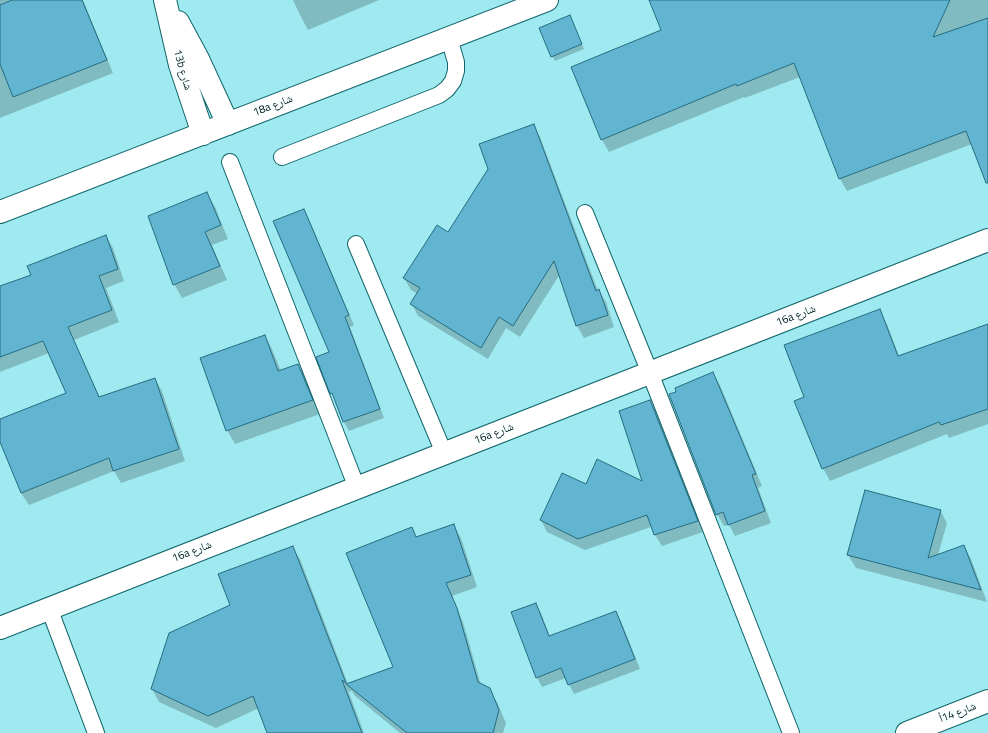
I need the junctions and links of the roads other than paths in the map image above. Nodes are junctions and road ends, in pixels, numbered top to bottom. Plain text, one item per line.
1 (547, 0) edge
2 (166, 2) edge
3 (449, 38) junction
4 (228, 124) junction
5 (203, 134) junction
6 (282, 157) dead end
7 (230, 162) dead end
8 (0, 212) edge
9 (585, 213) dead end
10 (988, 240) edge
11 (356, 244) dead end
12 (650, 373) junction
13 (444, 453) junction
14 (357, 488) junction
15 (49, 608) junction
16 (0, 628) edge
17 (988, 701) edge
18 (96, 733) edge
19 (791, 733) edge
20 (907, 733) edge

1 - 3 street, 18a شارع
2 - 4 street, 13b شارع
2 - 5 street, 13b شارع
3 - 4 street, 18a شارع
3 - 6 lane
4 - 5 street, 18a شارع
5 - 8 street, 18a شارع
7 - 14 lane
9 - 12 lane
10 - 12 street, 16a شارع
11 - 13 lane
12 - 13 street, 16a شارع
12 - 19 lane
13 - 14 street, 16a شارع
14 - 15 street, 16a شارع
15 - 16 street, 16a شارع
15 - 18 lane
17 - 20 street, شارع 14أ

